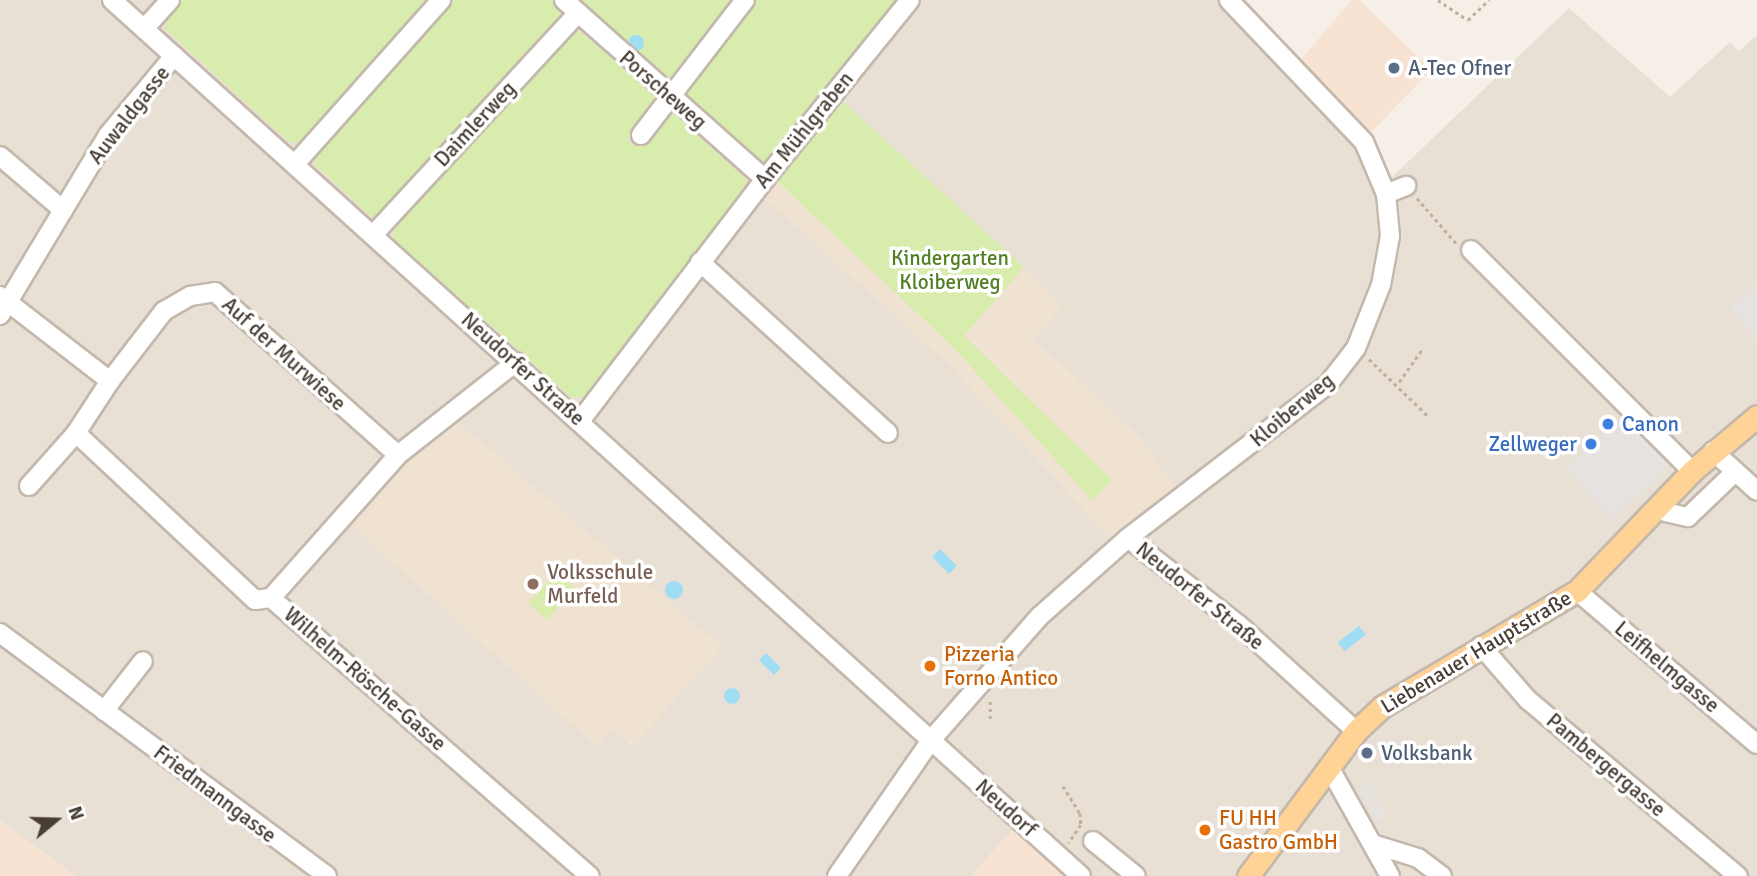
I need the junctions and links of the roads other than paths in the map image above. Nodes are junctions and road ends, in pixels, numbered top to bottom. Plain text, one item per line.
1 (113, 0) edge
2 (170, 0) edge
3 (441, 0) edge
4 (564, 0) edge
5 (746, 0) edge
6 (910, 0) edge
7 (1228, 0) edge
8 (577, 14) junction
9 (144, 29) junction
10 (174, 57) junction
11 (671, 98) junction
12 (641, 135) dead end
13 (0, 156) edge
14 (295, 164) junction
15 (765, 179) junction
16 (1406, 186) road end
17 (1386, 194) junction
18 (63, 210) junction
19 (373, 235) junction
20 (1467, 250) road end
21 (700, 262) junction
22 (3, 305) edge
23 (516, 362) junction
24 (110, 380) junction
25 (1757, 416) edge
26 (580, 421) junction
27 (76, 433) junction
28 (888, 433) dead end
29 (1713, 452) junction
30 (398, 455) junction
31 (1692, 471) junction
32 (1735, 471) junction
33 (29, 486) dead end
34 (1757, 491) edge
35 (1657, 510) junction
36 (1128, 538) junction
37 (1577, 591) junction
38 (271, 598) junction
39 (0, 634) edge
40 (1481, 646) junction
41 (143, 661) dead end
42 (104, 711) junction
43 (1356, 731) junction
44 (931, 740) junction
45 (1757, 744) edge
46 (1329, 767) junction
47 (1093, 841) dead end
48 (1376, 845) junction
49 (1409, 856) junction
50 (327, 876) edge
51 (590, 876) edge
52 (837, 876) edge
53 (1080, 876) edge
54 (1136, 876) edge
55 (1248, 876) edge
56 (1390, 876) edge
57 (1426, 876) edge
58 (1442, 876) edge
59 (1738, 876) edge

1 - 9 street, Neudorfer Straße
2 - 9 street
3 - 14 street
4 - 8 street, Porscheweg
5 - 11 street
6 - 15 street, Am Mühlgraben
7 - 17 street, Kloiberweg
8 - 11 street, Porscheweg
8 - 19 street, Daimlerweg
9 - 10 street, Neudorfer Straße
10 - 14 street, Neudorfer Straße
10 - 18 street, Auwaldgasse
11 - 12 street
11 - 15 street, Porscheweg
13 - 18 street
14 - 19 street, Neudorfer Straße
15 - 21 street, Am Mühlgraben
16 - 17 street
17 - 36 street, Kloiberweg
18 - 22 street, Auwaldgasse
19 - 23 street, Neudorfer Straße
20 - 31 street
21 - 26 street, Am Mühlgraben
21 - 28 street
22 - 24 street
23 - 26 street, Neudorfer Straße
23 - 30 street, Wilhelm-Rösche-Gasse
24 - 27 street, Auf der Murwiese
24 - 30 street, Auf der Murwiese
25 - 29 main road, Liebenauer Hauptstraße
26 - 44 street, Neudorfer Straße
27 - 33 street, Auf der Murwiese
27 - 38 street
29 - 31 main road, Liebenauer Hauptstraße
29 - 32 street
30 - 38 street, Wilhelm-Rösche-Gasse
31 - 35 main road, Liebenauer Hauptstraße
32 - 34 street
32 - 35 street
35 - 37 main road, Liebenauer Hauptstraße
36 - 43 street, Neudorfer Straße
36 - 44 street, Neudorfer Straße
37 - 40 main road, Liebenauer Hauptstraße
37 - 45 street, Leifhelmgasse
38 - 51 street, Wilhelm-Rösche-Gasse
39 - 42 street, Friedmanngasse
40 - 43 main road, Liebenauer Hauptstraße
40 - 59 street, Pambergergasse
41 - 42 street
42 - 50 street, Friedmanngasse
43 - 46 main road, Liebenauer Hauptstraße
44 - 52 street, Neudorfer Straße
44 - 53 street, Neudorf
46 - 48 street
46 - 55 main road, Liebenauer Hauptstraße
47 - 54 street
48 - 49 street
48 - 56 street
49 - 57 street
49 - 58 street

